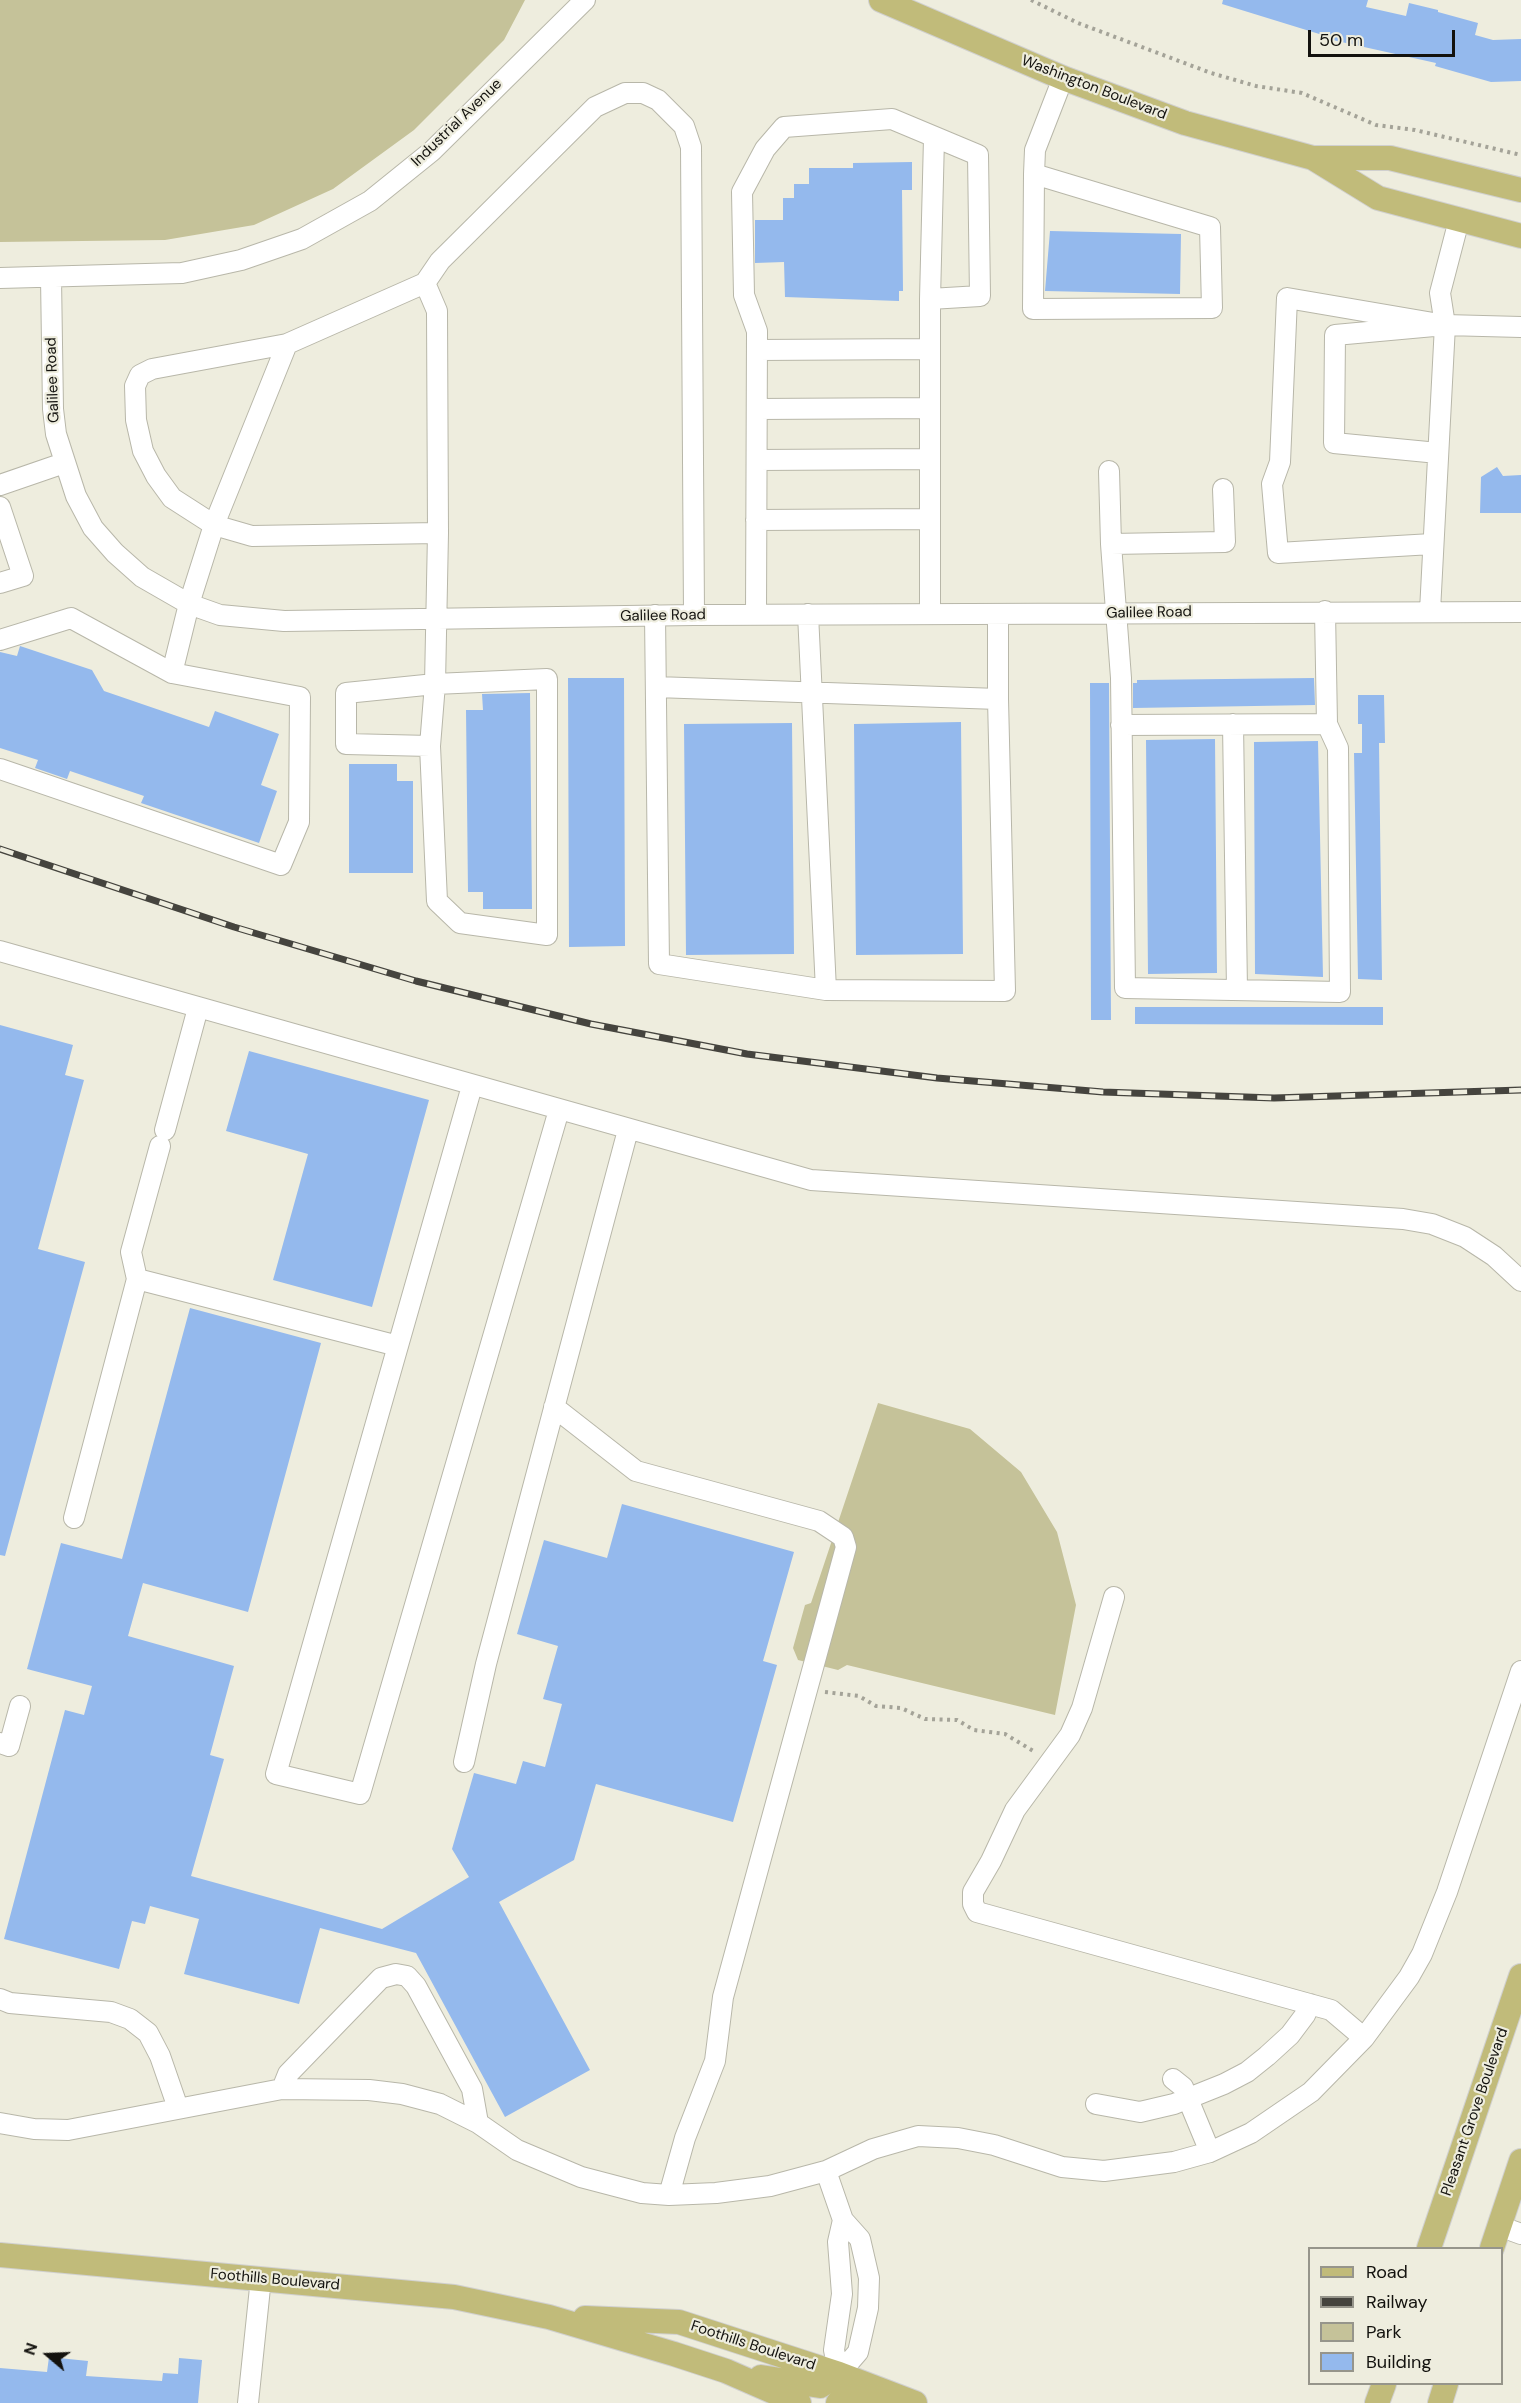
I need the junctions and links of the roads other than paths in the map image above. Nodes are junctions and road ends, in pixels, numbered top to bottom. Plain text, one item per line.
1 (585, 0) edge
2 (881, 0) edge
3 (1063, 78) junction
4 (934, 138) junction
5 (1313, 158) junction
6 (1034, 174) junction
7 (1521, 190) edge
8 (1459, 220) junction
9 (1521, 236) edge
10 (0, 278) edge
11 (51, 278) junction
12 (425, 283) junction
13 (930, 299) junction
14 (1445, 325) junction
15 (1521, 327) edge
16 (287, 344) junction
17 (930, 349) junction
18 (757, 350) junction
19 (930, 408) junction
20 (757, 409) junction
21 (1438, 453) junction
22 (930, 459) junction
23 (757, 460) junction
24 (64, 463) junction
25 (1109, 471) dead end
26 (0, 485) edge
27 (1223, 489) dead end
28 (0, 507) edge
29 (930, 519) junction
30 (756, 520) junction
31 (214, 525) junction
32 (438, 533) junction
33 (1111, 544) junction
34 (1432, 544) junction
35 (0, 583) edge
36 (189, 604) junction
37 (1326, 611) junction
38 (1430, 611) junction
39 (1521, 612) edge
40 (808, 614) junction
41 (930, 614) junction
42 (998, 614) junction
43 (1115, 614) junction
44 (655, 615) junction
45 (694, 615) junction
46 (756, 615) junction
47 (436, 619) junction
48 (0, 640) edge
49 (172, 673) junction
50 (435, 684) junction
51 (656, 687) junction
52 (812, 691) junction
53 (998, 699) junction
54 (1233, 724) junction
55 (1327, 724) junction
56 (1121, 725) junction
57 (430, 746) junction
58 (0, 769) edge
59 (0, 951) edge
60 (826, 990) junction
61 (1237, 990) junction
62 (198, 1008) junction
63 (472, 1086) junction
64 (559, 1110) junction
65 (628, 1130) junction
66 (137, 1279) junction
67 (1521, 1281) edge
68 (398, 1346) junction
69 (554, 1407) junction
70 (74, 1518) dead end
71 (1114, 1597) dead end
72 (1521, 1671) edge
73 (20, 1706) dead end
74 (0, 1743) edge
75 (464, 1762) dead end
76 (1521, 1976) edge
77 (0, 1999) edge
78 (1310, 2004) junction
79 (1364, 2038) junction
80 (1173, 2079) dead end
81 (282, 2090) junction
82 (1188, 2098) junction
83 (1096, 2104) dead end
84 (178, 2108) junction
85 (0, 2123) edge
86 (478, 2123) junction
87 (1210, 2152) junction
88 (1521, 2161) edge
89 (826, 2171) junction
90 (669, 2195) junction
91 (843, 2220) junction
92 (1504, 2236) edge
93 (1429, 2247) edge
94 (0, 2255) edge
95 (261, 2278) junction
96 (549, 2317) junction
97 (726, 2371) junction
98 (839, 2374) junction
99 (1384, 2385) edge
100 (1446, 2385) edge
101 (910, 2402) edge
102 (248, 2403) edge
103 (799, 2403) edge
104 (838, 2403) edge
105 (1377, 2403) edge
106 (1440, 2403) edge

1 - 11 street, Industrial Avenue
2 - 3 main road, Washington Boulevard
3 - 5 main road, Washington Boulevard
3 - 6 street
4 - 13 street
4 - 13 street
4 - 18 street
5 - 7 main road, Washington Boulevard
5 - 8 main road, Washington Boulevard
6 - 6 street
8 - 9 main road, Washington Boulevard
8 - 14 street
10 - 11 street, Industrial Avenue
11 - 24 street, Galilee Road
12 - 16 street
12 - 32 street
12 - 45 street
13 - 17 street
14 - 15 street
14 - 21 street
14 - 21 street
14 - 34 street
16 - 31 street
16 - 31 street
17 - 18 street
17 - 19 street
18 - 20 street
19 - 20 street
19 - 22 street
20 - 23 street
21 - 34 street
22 - 23 street
22 - 29 street
23 - 30 street
24 - 26 street
24 - 36 street, Galilee Road
25 - 33 street
27 - 33 street
28 - 35 street
29 - 30 street
29 - 41 street
30 - 46 street
31 - 32 street
31 - 36 street
32 - 47 street
33 - 43 street
34 - 38 street
36 - 47 street, Galilee Road
36 - 49 street
37 - 38 street, Galilee Road
37 - 43 street, Galilee Road
37 - 55 street
38 - 39 street, Galilee Road
40 - 41 street, Galilee Road
40 - 46 street, Galilee Road
40 - 52 street
41 - 42 street, Galilee Road
42 - 43 street, Galilee Road
42 - 53 street
43 - 56 street
44 - 45 street, Galilee Road
44 - 47 street, Galilee Road
44 - 51 street
45 - 46 street, Galilee Road
47 - 50 street
48 - 49 street
49 - 58 street
50 - 57 street
50 - 57 street
50 - 57 street
51 - 52 street
51 - 60 street
52 - 53 street
52 - 60 street
53 - 60 street
54 - 55 street
54 - 56 street
54 - 61 street
55 - 61 street
56 - 61 street
59 - 62 street
62 - 63 street
62 - 66 street
63 - 64 street
63 - 68 street
64 - 65 street
64 - 68 street
65 - 67 street
65 - 69 street
66 - 68 street
66 - 70 street
69 - 75 street
69 - 90 street
71 - 78 street
72 - 79 street
73 - 74 street
76 - 93 main road, Pleasant Grove Boulevard
77 - 84 street
78 - 79 street
78 - 82 street
79 - 87 street
80 - 82 street
81 - 84 street
81 - 86 street
81 - 86 street
82 - 83 street
82 - 87 street
84 - 85 street
86 - 90 street
87 - 89 street
88 - 92 main road
89 - 90 street
89 - 91 street
91 - 98 street
91 - 98 street
94 - 95 main road, Foothills Boulevard
95 - 96 main road, Foothills Boulevard
95 - 102 street
96 - 97 main road, Foothills Boulevard
96 - 98 main road, Foothills Boulevard
97 - 98 main road
97 - 103 main road, Foothills Boulevard
98 - 101 main road, Foothills Boulevard
99 - 105 main road
100 - 106 main road
101 - 104 main road

